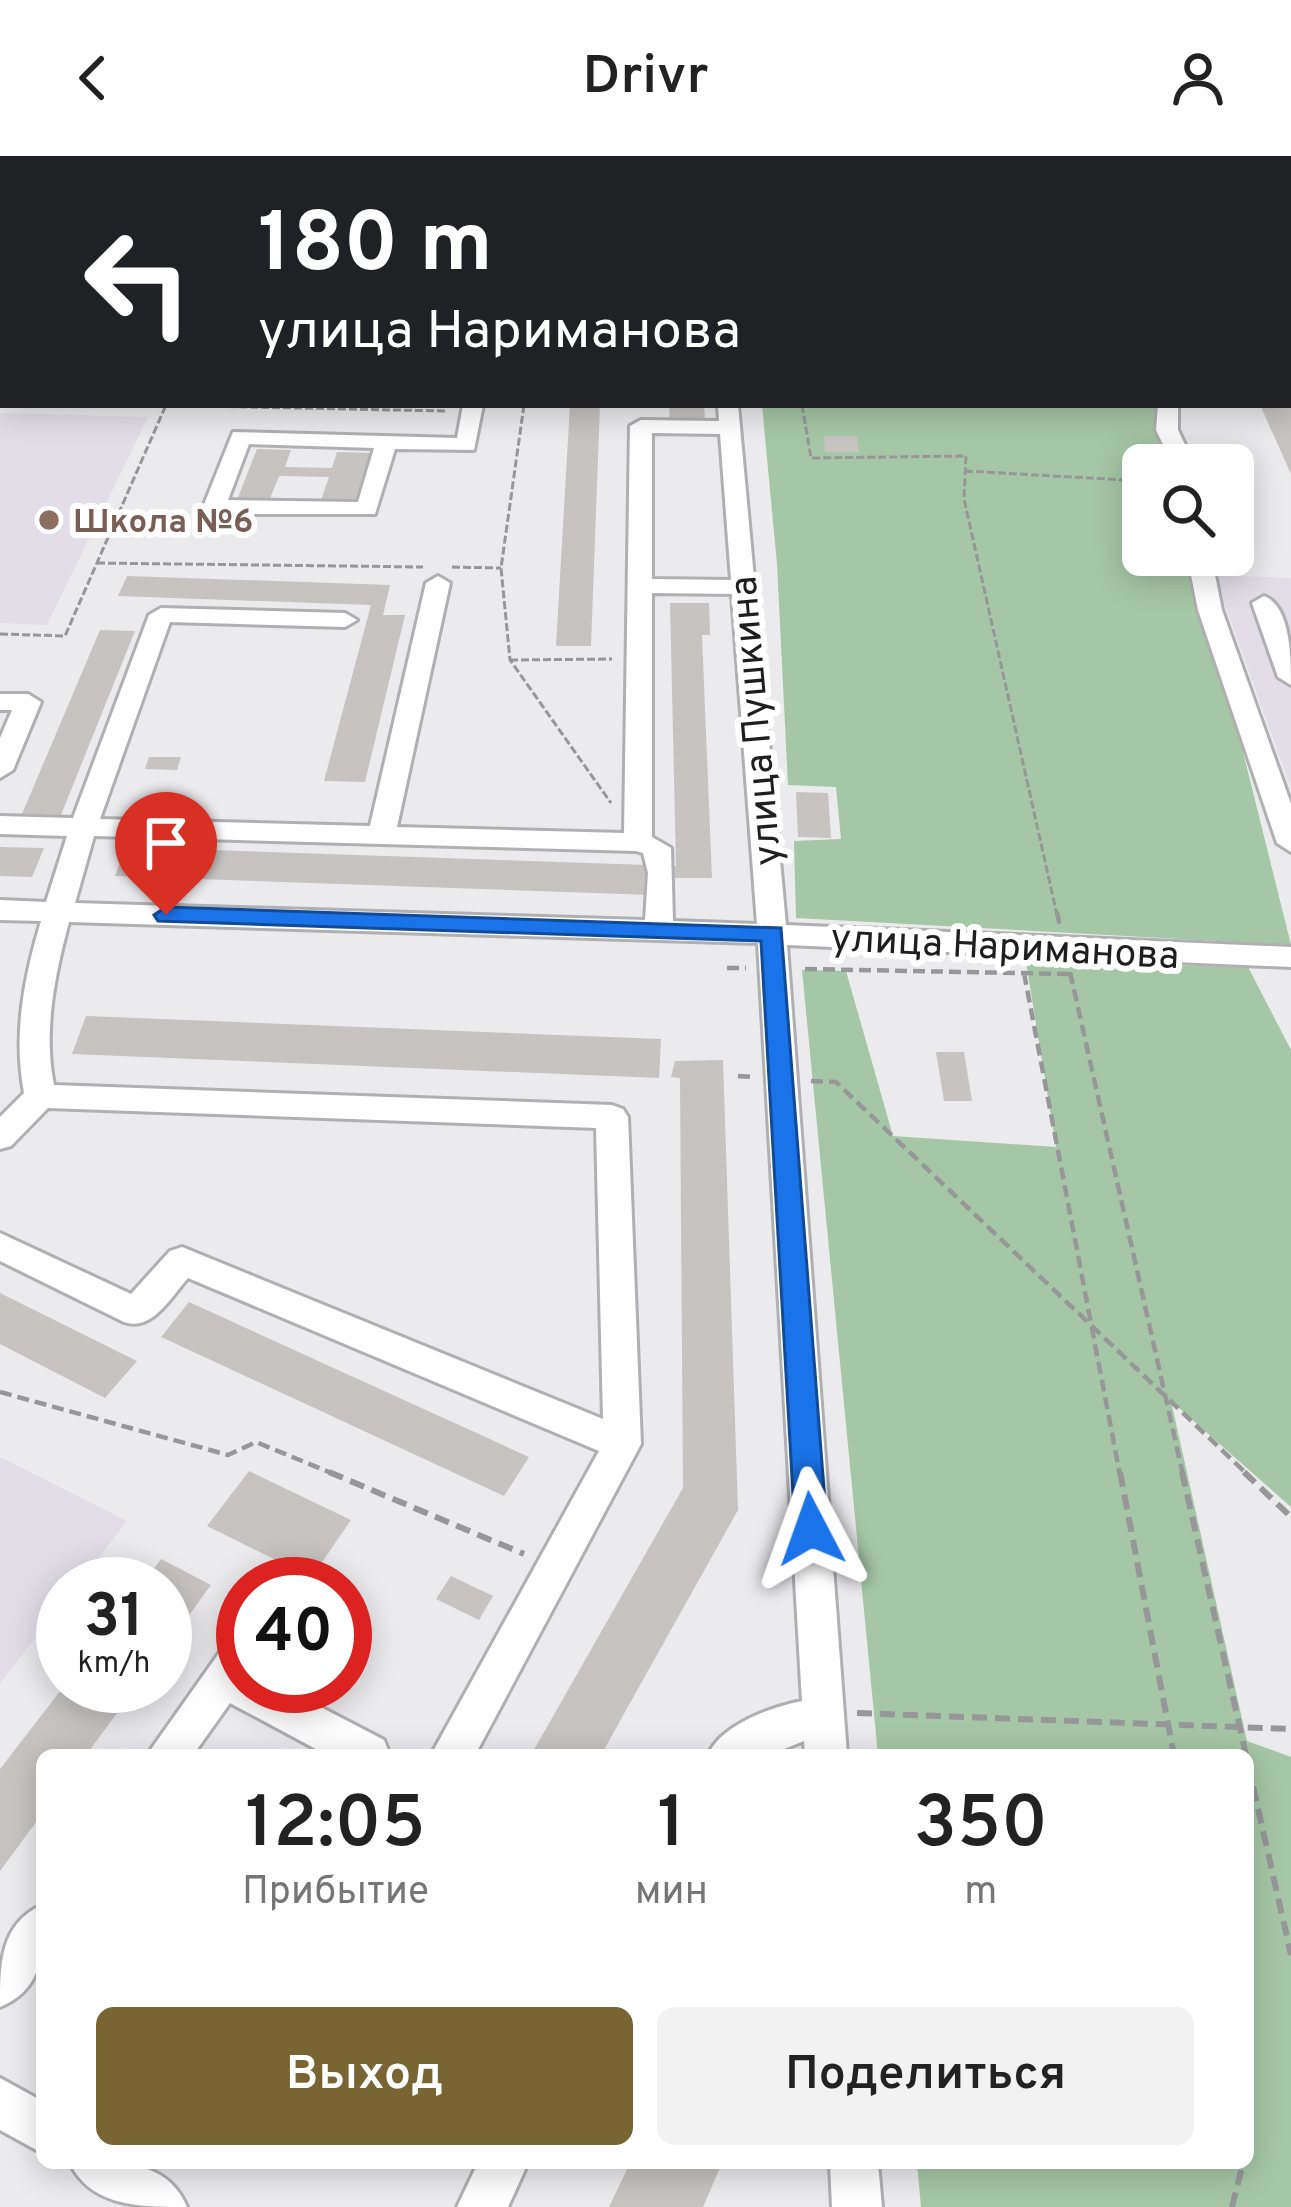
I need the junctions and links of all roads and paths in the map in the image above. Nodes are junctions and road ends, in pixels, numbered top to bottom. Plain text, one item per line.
1 (165, 408) edge
2 (472, 408) edge
3 (524, 408) edge
4 (803, 408) edge
5 (1168, 408) edge
6 (641, 416) edge
7 (728, 417) edge
8 (386, 442) junction
9 (1174, 444) edge
10 (965, 471) junction
11 (1122, 481) edge
12 (97, 563) junction
13 (501, 568) junction
14 (440, 572) junction
15 (1203, 576) edge
16 (640, 586) junction
17 (742, 587) junction
18 (1291, 604) edge
19 (345, 620) dead end
20 (0, 634) edge
21 (639, 659) junction
22 (510, 660) junction
23 (1291, 677) edge
24 (0, 702) edge
25 (0, 770) edge
26 (0, 825) edge
27 (82, 827) junction
28 (382, 834) junction
29 (638, 842) junction
30 (1291, 843) edge
31 (0, 910) edge
32 (55, 912) junction
33 (659, 929) junction
34 (772, 934) junction
35 (1065, 951) junction
36 (1291, 957) edge
37 (727, 968) dead end
38 (774, 969) junction
39 (1024, 973) junction
40 (738, 1076) dead end
41 (781, 1079) junction
42 (40, 1096) junction
43 (0, 1137) edge
44 (0, 1246) edge
45 (1092, 1327) junction
46 (0, 1392) edge
47 (1166, 1397) junction
48 (622, 1444) junction
49 (1291, 1517) edge
50 (555, 1567) junction
51 (216, 1689) edge
52 (306, 1713) edge
53 (1169, 1726) junction
54 (824, 1727) edge
55 (1240, 1728) junction
56 (1291, 1730) edge
57 (172, 1749) edge
58 (360, 1749) edge
59 (455, 1749) edge
60 (739, 1749) edge
61 (1173, 1749) edge
62 (1245, 1749) edge
63 (1254, 1790) edge
64 (36, 1935) edge
65 (1291, 1955) edge
66 (0, 1984) edge
67 (0, 2102) edge
68 (36, 2125) edge
69 (103, 2169) edge
70 (501, 2169) edge
71 (854, 2169) edge
72 (1242, 2169) edge
73 (162, 2207) edge
74 (482, 2207) edge
75 (857, 2207) edge
76 (1232, 2207) edge

1 - 12 path
2 - 8 street
3 - 13 path
4 - 10 path
5 - 9 street
6 - 7 street
6 - 16 street
7 - 17 street, улица Пушкина
8 - 8 street
10 - 11 path
10 - 35 path
12 - 14 path
12 - 20 path
13 - 14 path
13 - 22 path
14 - 28 street
15 - 30 street
16 - 17 street
16 - 21 street
17 - 34 street, улица Пушкина
18 - 23 street
19 - 27 street
21 - 22 path
21 - 29 street
22 - 29 path
24 - 25 street
26 - 27 street
27 - 28 street
27 - 32 street
28 - 29 street
29 - 33 street
31 - 32 street, улица Нариманова
32 - 33 street, улица Нариманова
32 - 42 street
33 - 34 street, улица Нариманова
34 - 35 street, улица Нариманова
34 - 38 street, улица Пушкина
35 - 36 street, улица Нариманова
37 - 38 path
38 - 39 path
38 - 41 street, улица Пушкина
39 - 45 path
39 - 47 path
40 - 41 path
41 - 45 path
41 - 54 street, улица Пушкина
42 - 43 street
42 - 48 street
44 - 48 street
45 - 47 path
45 - 53 path
46 - 50 path
47 - 49 path
47 - 55 path
48 - 50 street
50 - 59 street
51 - 57 street
52 - 58 street
53 - 54 path
53 - 55 path
53 - 61 path
54 - 60 street
55 - 56 path
55 - 62 path
63 - 65 path
64 - 66 street
67 - 68 street
69 - 73 street
70 - 74 street
71 - 75 street
72 - 76 path

